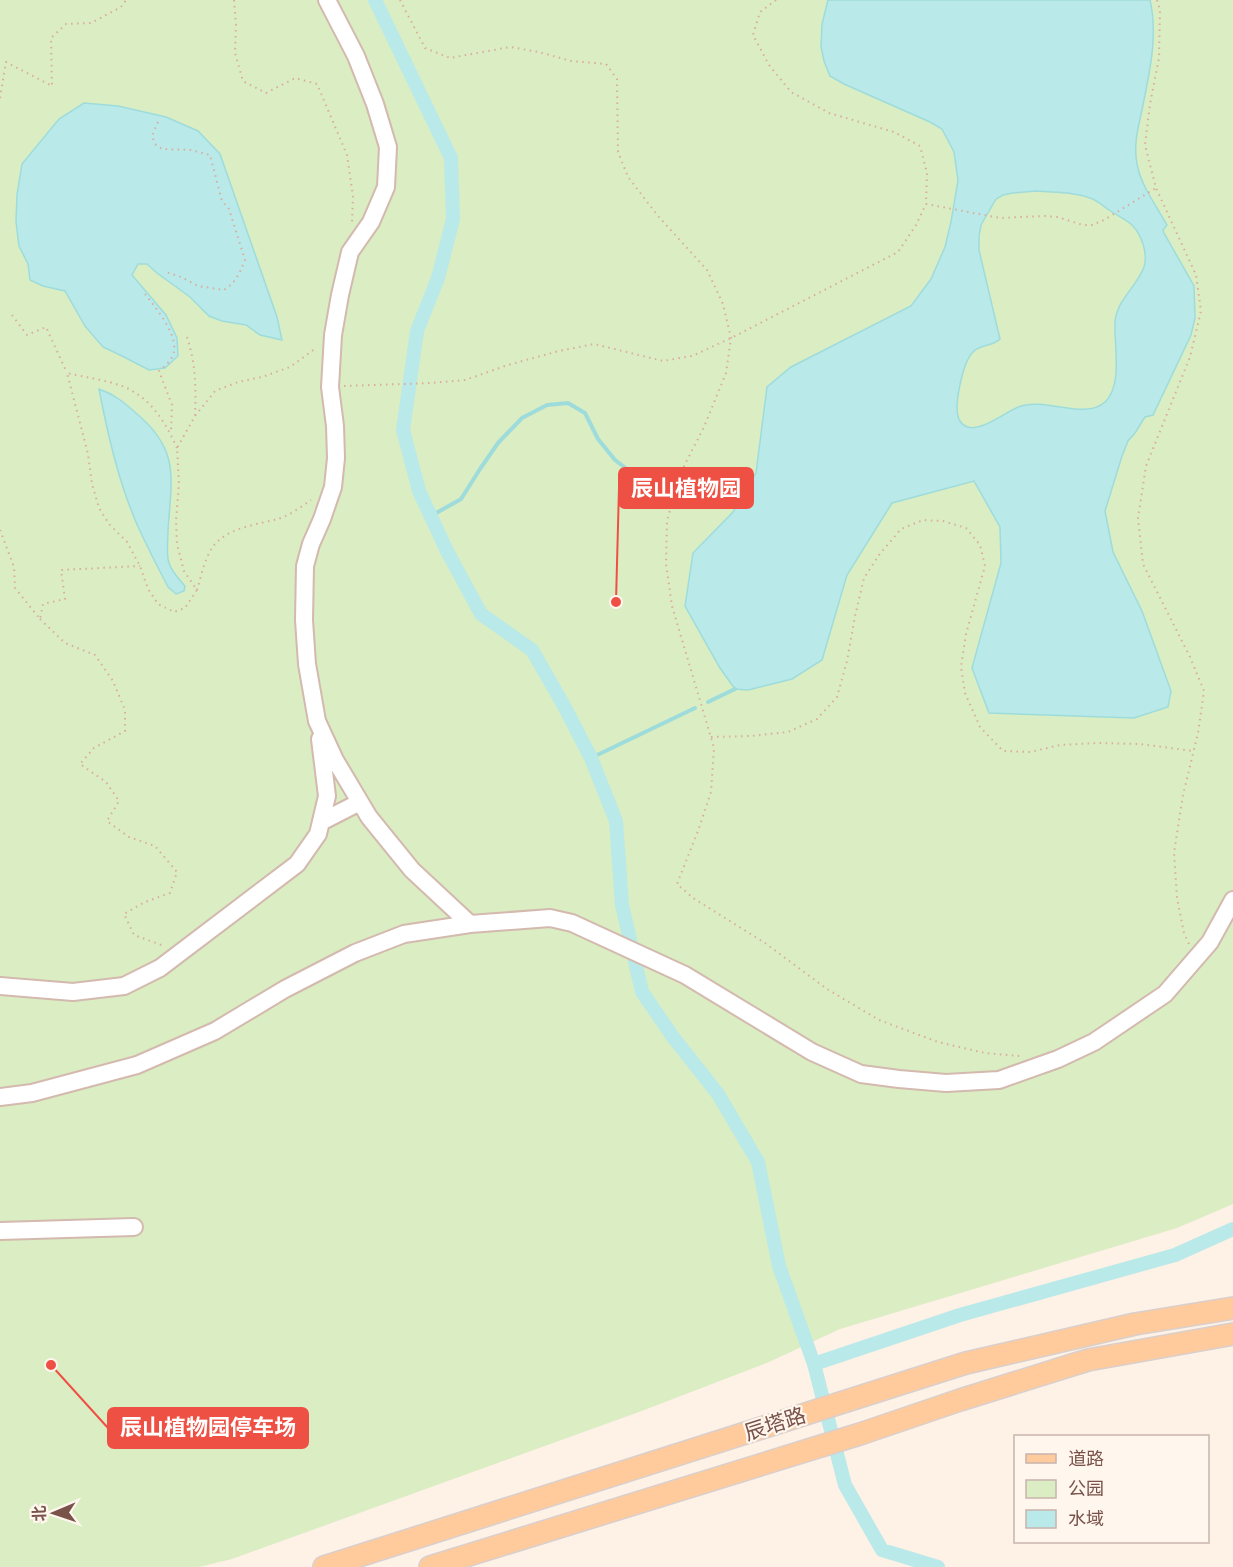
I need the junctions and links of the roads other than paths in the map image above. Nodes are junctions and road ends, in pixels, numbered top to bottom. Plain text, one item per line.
1 (327, 0) edge
2 (317, 721) junction
3 (360, 801) junction
4 (321, 822) junction
5 (1233, 900) edge
6 (470, 924) junction
7 (0, 986) edge
8 (0, 1097) edge
9 (134, 1227) dead end
10 (0, 1231) edge
11 (1233, 1308) edge
12 (1233, 1334) edge
13 (324, 1567) edge
14 (430, 1567) edge

1 - 2 lane
2 - 3 lane
2 - 4 lane
3 - 4 lane
3 - 6 lane
4 - 7 lane
5 - 6 lane
6 - 8 lane
9 - 10 lane
11 - 13 main road, 辰塔路
12 - 14 main road, 辰塔路

